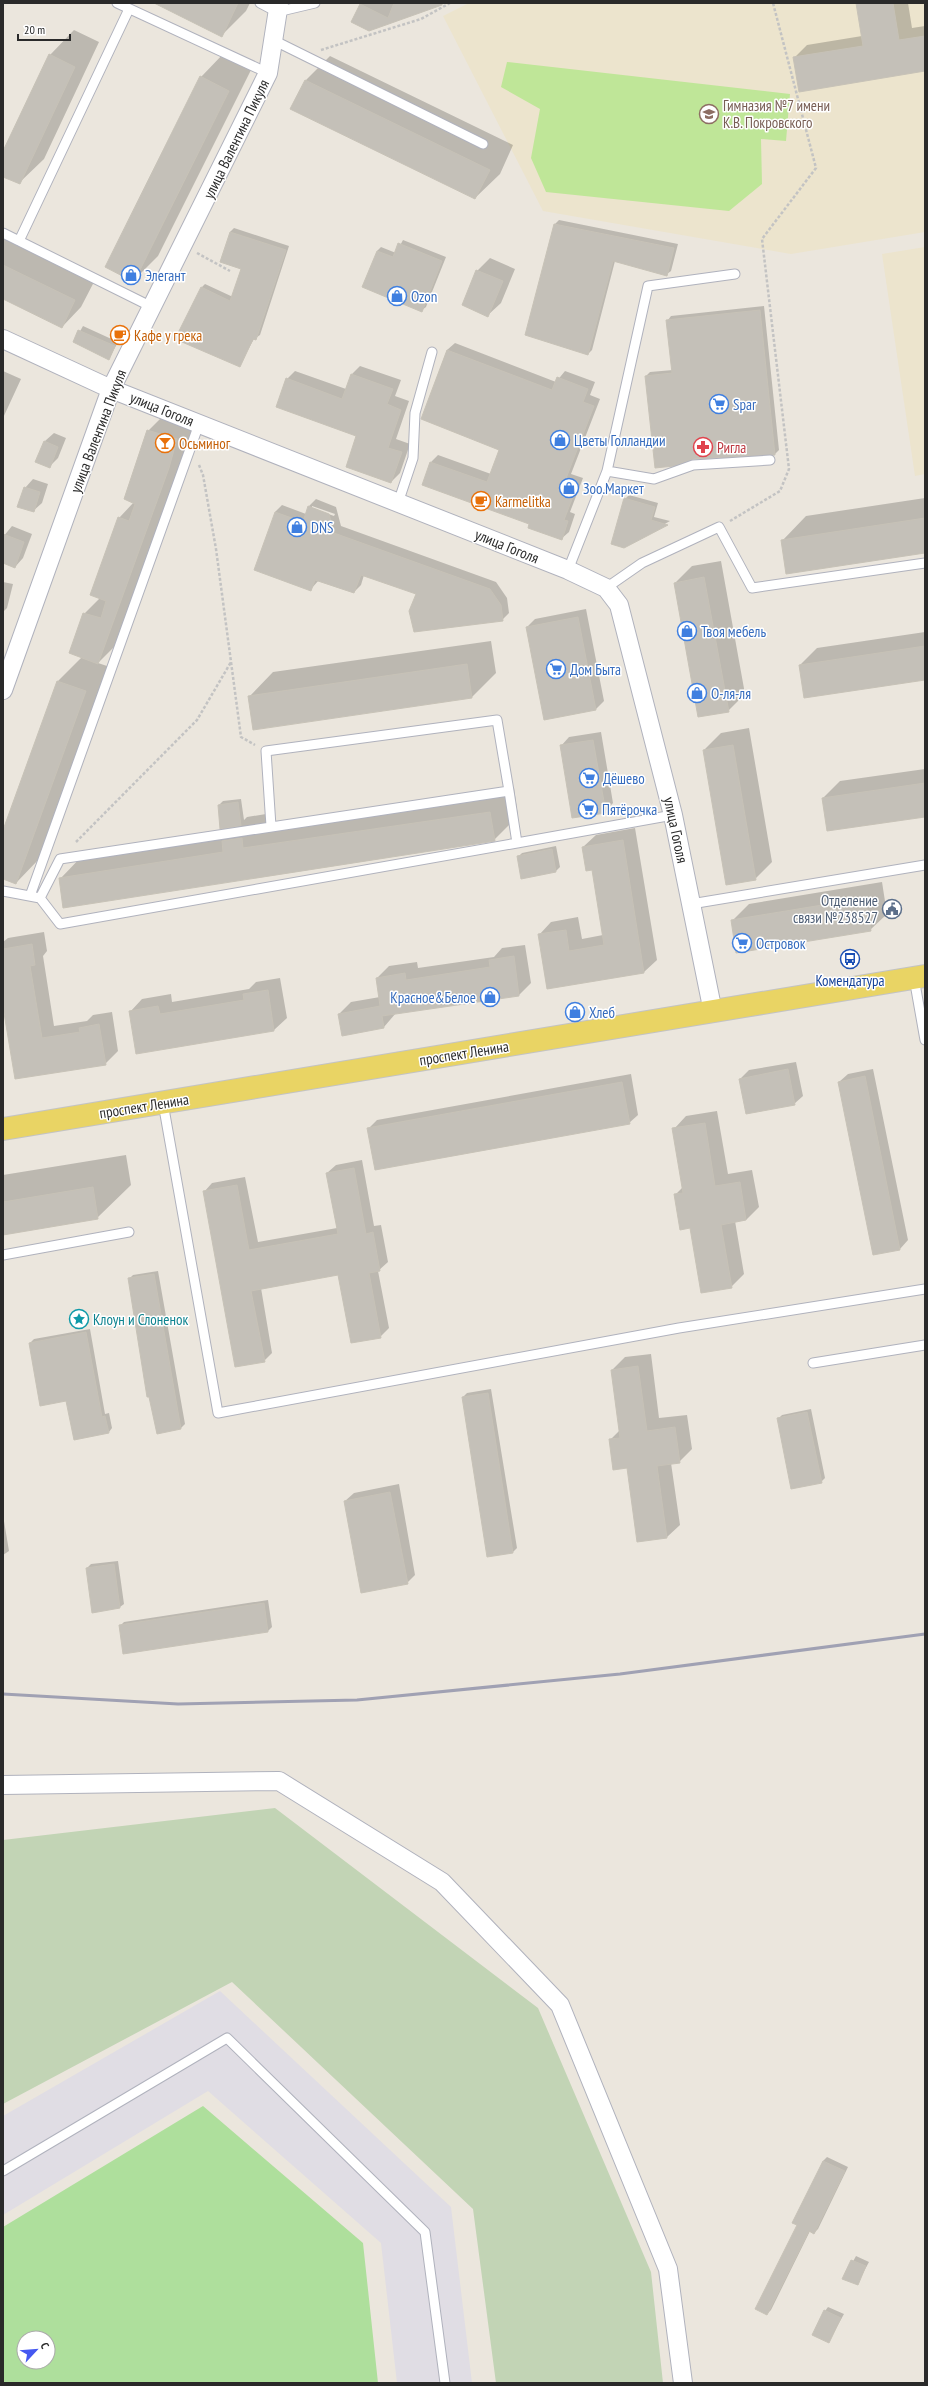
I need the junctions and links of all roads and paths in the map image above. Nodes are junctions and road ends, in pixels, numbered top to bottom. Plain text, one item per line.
1 (117, 3) edge
2 (260, 3) edge
3 (316, 3) edge
4 (450, 3) edge
5 (773, 3) edge
6 (278, 7) edge
7 (129, 9) junction
8 (273, 40) junction
9 (303, 55) junction
10 (268, 73) junction
11 (483, 144) dead end
12 (3, 233) edge
13 (19, 241) junction
14 (183, 246) junction
15 (230, 271) dead end
16 (735, 274) dead end
17 (152, 308) junction
18 (3, 339) edge
19 (432, 352) dead end
20 (111, 389) junction
21 (199, 424) junction
22 (191, 448) junction
23 (770, 460) dead end
24 (607, 471) junction
25 (398, 503) junction
26 (719, 527) junction
27 (925, 564) edge
28 (568, 570) junction
29 (606, 588) junction
30 (231, 662) junction
31 (3, 690) edge
32 (266, 751) junction
33 (509, 791) junction
34 (673, 815) junction
35 (271, 826) junction
36 (516, 843) junction
37 (60, 859) junction
38 (925, 865) edge
39 (3, 891) edge
40 (35, 897) junction
41 (691, 904) junction
42 (920, 977) edge
43 (713, 1012) junction
44 (925, 1040) edge
45 (163, 1103) junction
46 (4, 1125) edge
47 (129, 1232) dead end
48 (3, 1255) edge
49 (925, 1289) edge
50 (925, 1345) edge
51 (813, 1363) dead end
52 (3, 1785) edge
53 (3, 2171) edge
54 (445, 2383) edge
55 (684, 2383) edge

1 - 7 lane
2 - 6 lane
3 - 6 lane
4 - 9 path
5 - 26 path
6 - 8 street, улица Валентина Пикуля
7 - 10 lane
7 - 13 lane
8 - 9 lane
8 - 10 street, улица Валентина Пикуля
9 - 11 lane
10 - 14 street, улица Валентина Пикуля
12 - 13 lane
13 - 17 lane
14 - 15 path
14 - 17 street, улица Валентина Пикуля
16 - 24 lane
17 - 20 street, улица Валентина Пикуля
18 - 20 street, улица Гоголя
19 - 25 lane
20 - 21 street, улица Гоголя
20 - 31 street, улица Валентина Пикуля
21 - 22 lane
21 - 25 street, улица Гоголя
22 - 30 path
22 - 40 lane
23 - 24 lane
24 - 28 lane
25 - 28 street, улица Гоголя
26 - 27 lane
26 - 29 lane
28 - 29 street, улица Гоголя
29 - 34 street, улица Гоголя
30 - 32 path
30 - 37 path
32 - 33 lane
32 - 35 lane
33 - 35 lane
33 - 36 lane
34 - 36 lane
34 - 41 street, улица Гоголя
35 - 37 lane
36 - 40 lane
37 - 40 lane
38 - 41 lane
39 - 40 lane
41 - 43 street, улица Гоголя
42 - 43 main road, проспект Ленина
42 - 44 lane
43 - 45 main road, проспект Ленина
45 - 46 main road, проспект Ленина
45 - 49 lane
47 - 48 lane
50 - 51 lane
52 - 55 street
53 - 54 lane

